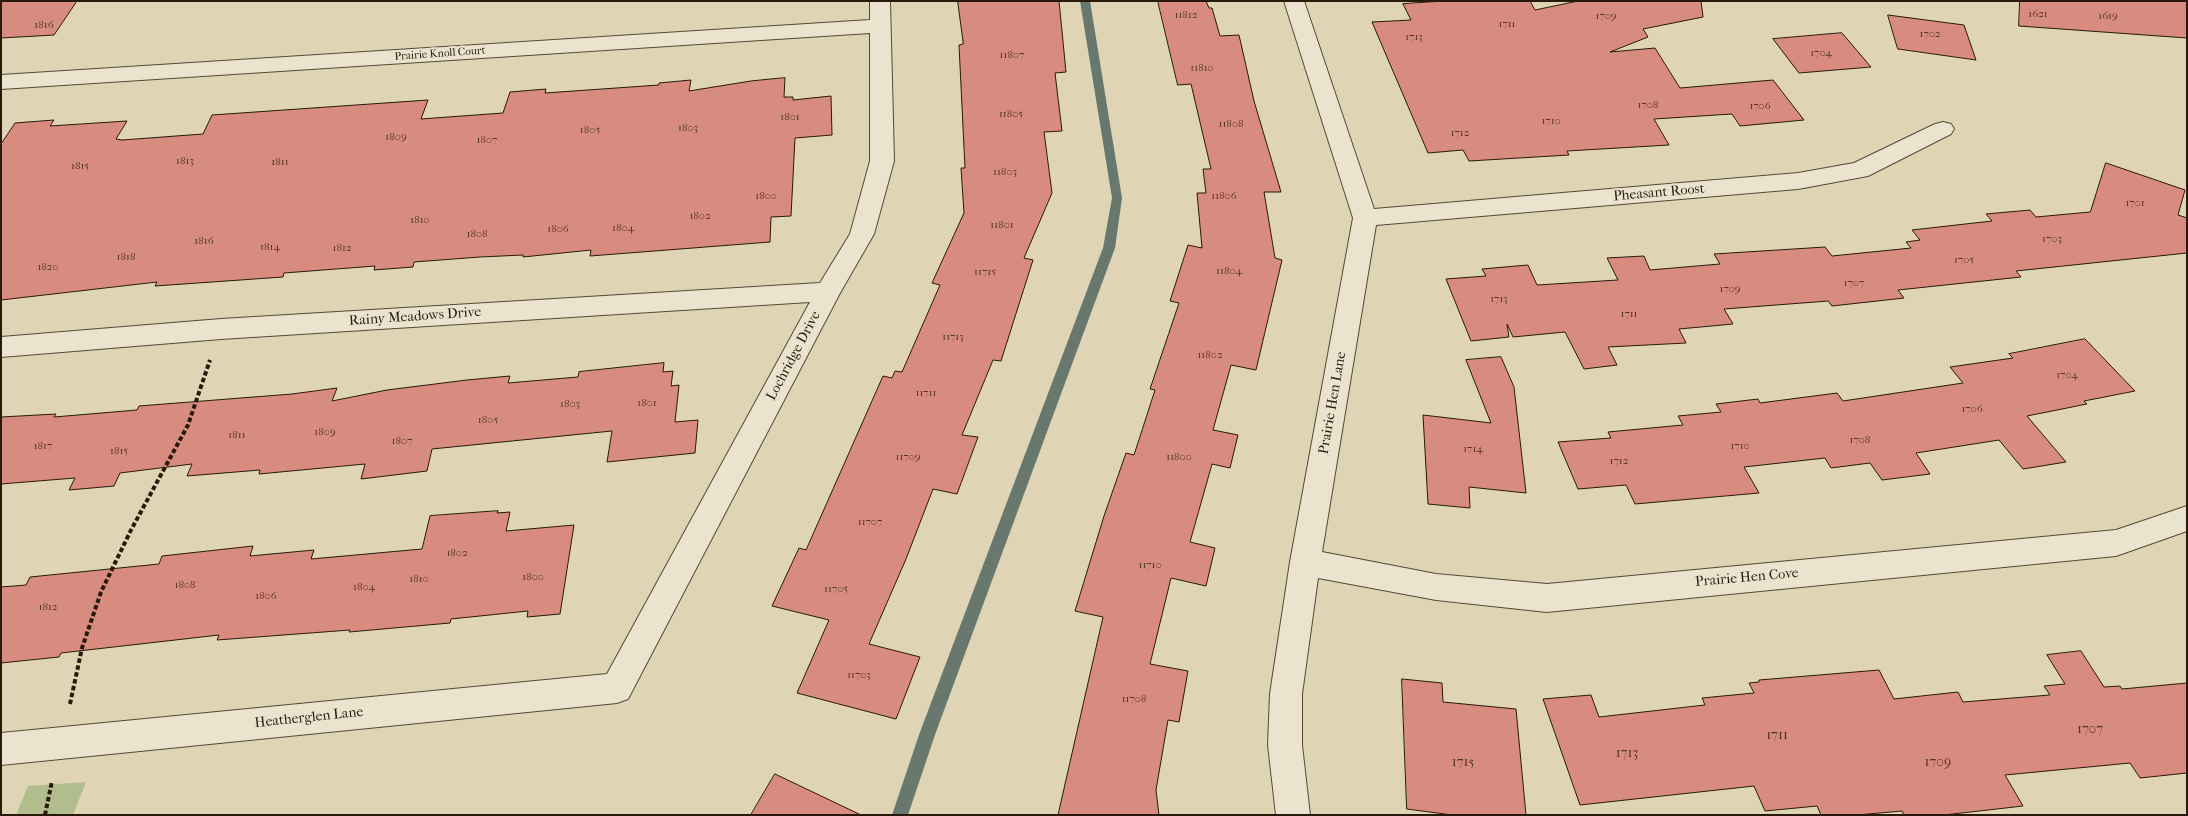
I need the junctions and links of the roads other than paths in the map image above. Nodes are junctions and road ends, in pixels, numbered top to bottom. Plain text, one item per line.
1 (1294, 1) edge
2 (880, 14) edge
3 (1, 82) edge
4 (1944, 129) dead end
5 (1365, 218) junction
6 (828, 292) junction
7 (1, 347) edge
8 (2187, 518) edge
9 (1306, 562) junction
10 (617, 688) joint
11 (1, 749) edge
12 (1292, 815) edge

1 - 5 street, Prairie Hen Lane
2 - 3 street, Prairie Knoll Court
2 - 6 street, Lochridge Drive
4 - 5 street, Pheasant Roost
5 - 9 street, Prairie Hen Lane
6 - 7 street, Rainy Meadows Drive
6 - 10 street, Lochridge Drive
8 - 9 street, Prairie Hen Cove
9 - 12 street, Prairie Hen Lane
10 - 11 street, Heatherglen Lane

